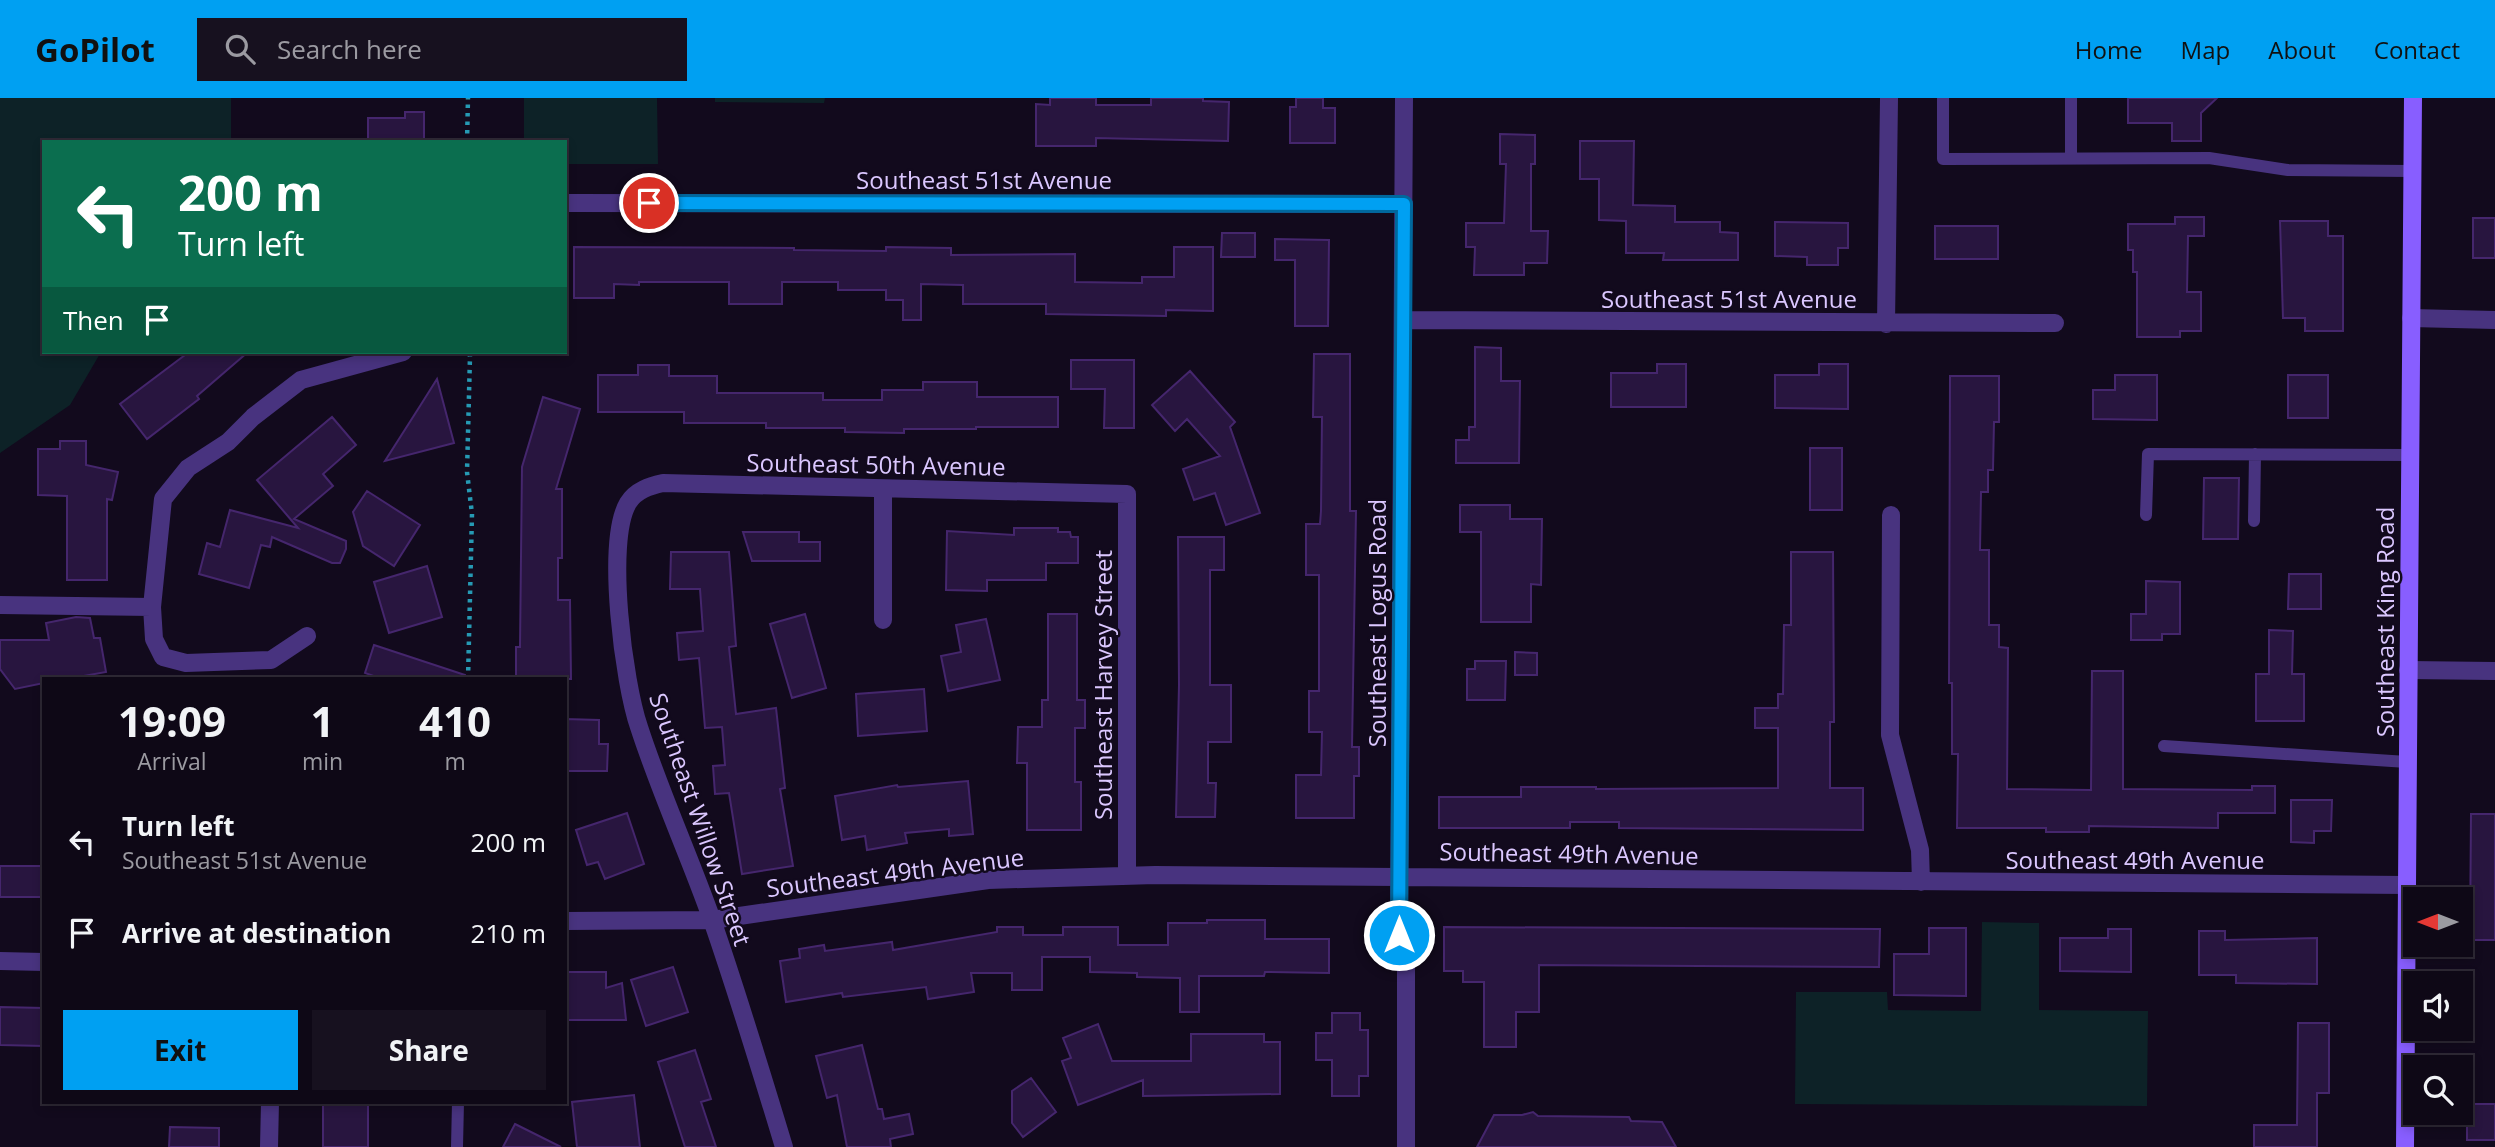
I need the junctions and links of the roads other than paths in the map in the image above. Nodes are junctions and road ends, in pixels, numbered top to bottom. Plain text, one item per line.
1 (1404, 98) edge
2 (1943, 98) edge
3 (2071, 98) edge
4 (2413, 98) edge
5 (1889, 99) edge
6 (2071, 159) junction
7 (2412, 171) junction
8 (567, 203) edge
9 (1404, 204) junction
10 (2411, 318) junction
11 (1403, 320) junction
12 (2495, 320) edge
13 (2055, 323) dead end
14 (1886, 324) junction
15 (396, 354) edge
16 (2255, 454) junction
17 (2410, 456) junction
18 (883, 489) junction
19 (1127, 494) joint
20 (629, 501) joint
21 (1891, 515) dead end
22 (2146, 515) dead end
23 (2254, 520) dead end
24 (0, 605) edge
25 (152, 607) junction
26 (883, 620) dead end
27 (306, 636) dead end
28 (2408, 670) junction
29 (2495, 671) edge
30 (2164, 746) dead end
31 (2407, 762) junction
32 (1399, 875) junction
33 (1127, 876) junction
34 (1921, 882) junction
35 (2406, 885) junction
36 (712, 920) junction
37 (567, 921) edge
38 (0, 961) edge
39 (42, 962) edge
40 (270, 1104) edge
41 (458, 1104) edge
42 (269, 1147) edge
43 (457, 1147) edge
44 (785, 1147) edge
45 (1406, 1147) edge
46 (2405, 1147) edge

1 - 9 street, Southeast Logus Road
2 - 6 lane
3 - 6 lane
4 - 7 main road, Southeast King Road
5 - 14 street
6 - 7 lane
7 - 10 main road, Southeast King Road
8 - 9 street, Southeast 51st Avenue
9 - 11 street, Southeast Logus Road
10 - 12 street
10 - 17 main road, Southeast King Road
11 - 14 street, Southeast 51st Avenue
11 - 32 street, Southeast Logus Road
13 - 14 street, Southeast 51st Avenue
15 - 25 street
16 - 17 lane
16 - 22 lane
16 - 23 lane
17 - 28 main road, Southeast King Road
18 - 19 street, Southeast 50th Avenue
18 - 20 street, Southeast 50th Avenue
18 - 26 street
19 - 33 street, Southeast Harvey Street
20 - 36 street, Southeast Willow Street
21 - 34 street
24 - 25 street
25 - 27 street
28 - 29 street
28 - 31 main road, Southeast King Road
30 - 31 lane
31 - 35 main road, Southeast King Road
32 - 33 street, Southeast 49th Avenue
32 - 34 street, Southeast 49th Avenue
32 - 45 street, Southeast Logus Road
33 - 36 street, Southeast 49th Avenue
34 - 35 street, Southeast 49th Avenue
35 - 46 main road, Southeast King Road
36 - 37 street, Southeast 49th Avenue
36 - 44 street, Southeast Willow Street
38 - 39 street
40 - 42 street
41 - 43 lane

